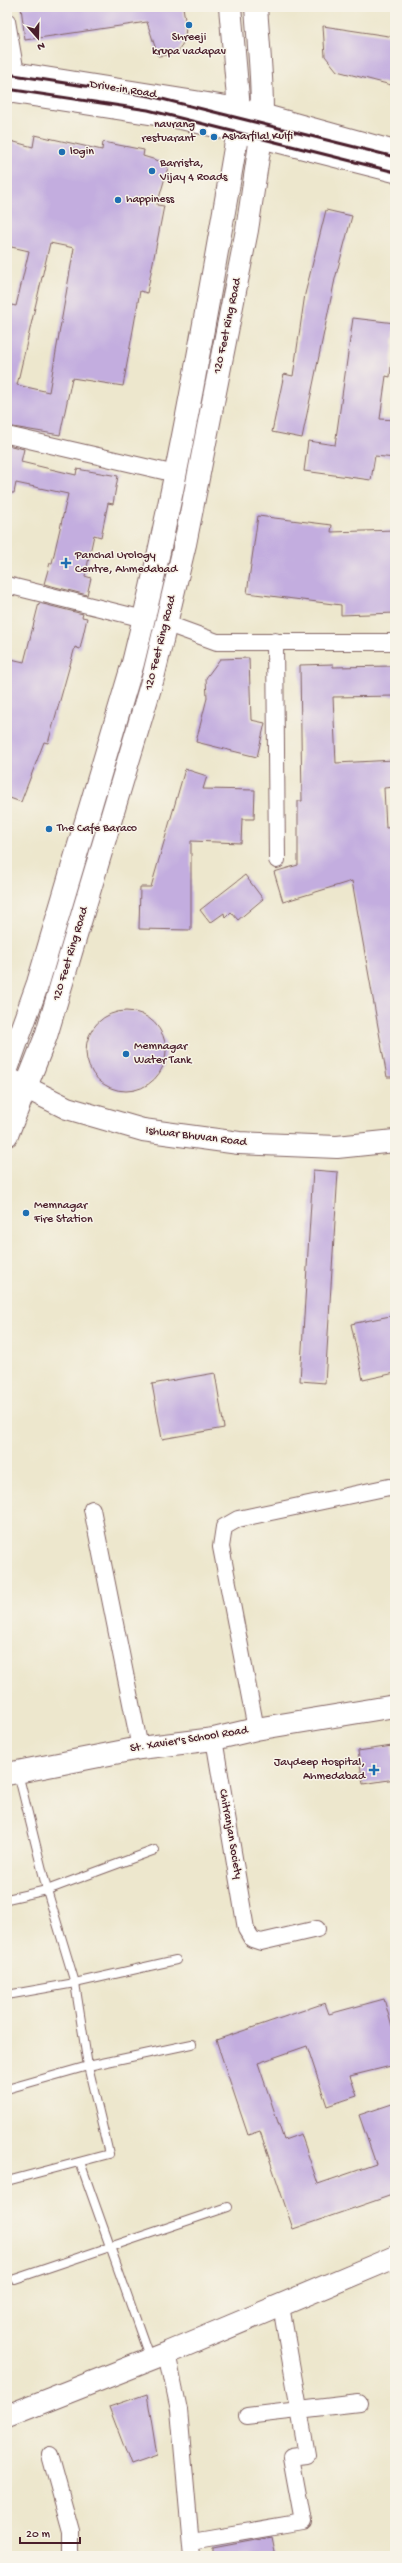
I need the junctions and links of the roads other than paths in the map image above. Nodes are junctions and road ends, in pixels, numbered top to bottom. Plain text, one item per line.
1 (230, 7) edge
2 (256, 7) edge
3 (7, 21) edge
4 (10, 79) edge
5 (239, 109) junction
6 (262, 115) junction
7 (238, 131) junction
8 (261, 137) junction
9 (395, 152) edge
10 (395, 171) edge
11 (7, 435) edge
12 (176, 474) junction
13 (7, 585) edge
14 (144, 619) junction
15 (165, 623) junction
16 (275, 641) junction
17 (395, 642) edge
18 (277, 860) dead end
19 (7, 1069) edge
20 (7, 1078) edge
21 (26, 1088) junction
22 (7, 1135) edge
23 (395, 1141) edge
24 (395, 1489) edge
25 (92, 1509) dead end
26 (395, 1706) edge
27 (256, 1729) junction
28 (214, 1739) junction
29 (140, 1748) junction
30 (12, 1773) edge
31 (155, 1850) dead end
32 (47, 1890) junction
33 (7, 1899) edge
34 (317, 1929) dead end
35 (176, 1960) dead end
36 (75, 1983) junction
37 (7, 1995) edge
38 (192, 2044) dead end
39 (88, 2066) junction
40 (7, 2089) edge
41 (80, 2162) junction
42 (7, 2181) edge
43 (228, 2207) dead end
44 (110, 2248) junction
45 (394, 2261) edge
46 (15, 2279) dead end
47 (281, 2306) junction
48 (159, 2357) junction
49 (359, 2403) dead end
50 (299, 2410) junction
51 (7, 2416) edge
52 (247, 2416) dead end
53 (50, 2455) dead end
54 (192, 2548) edge
55 (71, 2556) edge

1 - 5 main road
2 - 6 main road
3 - 4 street
4 - 5 main road, Drive-in Road
4 - 7 main road, Drive-in Road
5 - 6 main road, Drive-in Road
5 - 7 main road, 120 Feet Ring Road
6 - 8 main road, 120 Feet Ring Road
6 - 9 main road
7 - 8 main road, Drive-in Road
7 - 12 main road, 120 Feet Ring Road
8 - 10 main road, Drive-in Road
8 - 15 main road, 120 Feet Ring Road
11 - 12 street
12 - 14 main road, 120 Feet Ring Road
13 - 14 street
14 - 19 main road, 120 Feet Ring Road
15 - 16 street
15 - 21 main road, 120 Feet Ring Road
16 - 17 street
16 - 18 street
20 - 21 main road, Ishwar Bhuvan Road
21 - 22 main road, 120 Feet Ring Road
21 - 23 main road, Ishwar Bhuvan Road
24 - 27 street
25 - 29 street
26 - 27 main road, St. Xavier's School Road
27 - 28 main road, St. Xavier's School Road
28 - 29 main road, St. Xavier's School Road
28 - 34 street, Chitranjan Society
29 - 30 main road, St. Xavier's School Road
30 - 32 lane
31 - 32 lane
32 - 33 lane
32 - 36 lane
35 - 36 lane
36 - 37 lane
36 - 39 lane
38 - 39 lane
39 - 40 lane
39 - 41 lane
41 - 42 lane
41 - 44 lane
43 - 44 lane
44 - 46 lane
44 - 48 lane
45 - 47 main road
47 - 48 main road
47 - 50 street
48 - 51 main road
48 - 54 street
49 - 50 street
50 - 52 street
50 - 54 street
53 - 55 street

